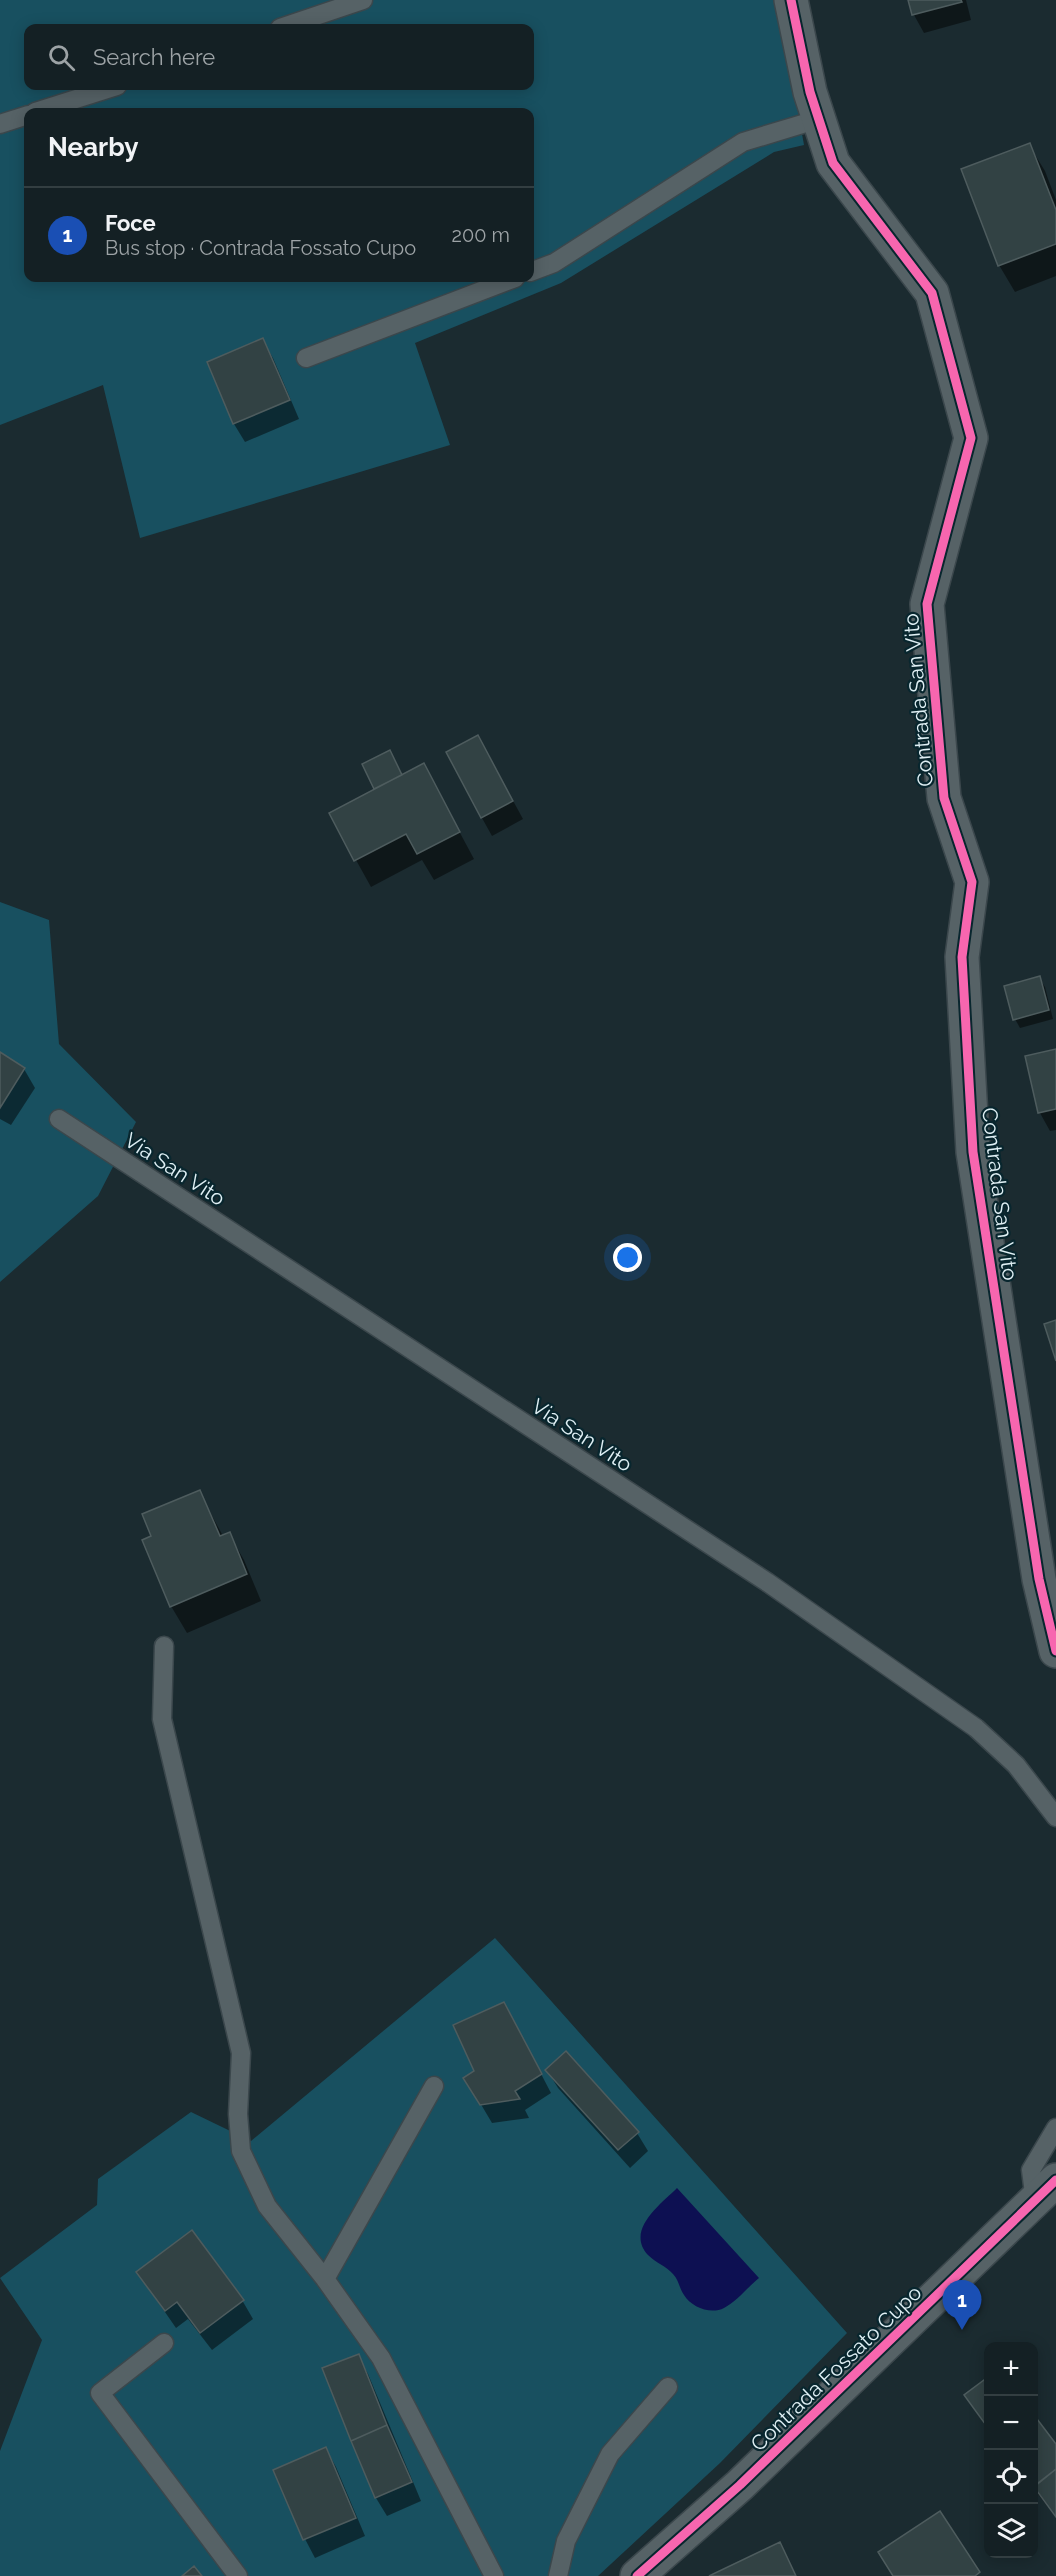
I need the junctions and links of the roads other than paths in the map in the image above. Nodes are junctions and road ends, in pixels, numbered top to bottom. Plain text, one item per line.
1 (363, 0) edge
2 (791, 0) edge
3 (292, 24) edge
4 (104, 90) edge
5 (48, 108) edge
6 (24, 116) edge
7 (819, 119) junction
8 (0, 124) edge
9 (534, 270) edge
10 (505, 282) edge
11 (306, 358) dead end
12 (59, 1119) dead end
13 (164, 1646) dead end
14 (1056, 1651) edge
15 (1056, 1817) edge
16 (434, 2086) dead end
17 (1056, 2128) edge
18 (1045, 2191) edge
19 (325, 2279) junction
20 (164, 2343) dead end
21 (668, 2387) dead end
22 (238, 2576) edge
23 (494, 2576) edge
24 (558, 2576) edge
25 (637, 2576) edge

1 - 3 lane
2 - 7 street, Contrada San Vito
4 - 5 lane
6 - 8 lane
7 - 9 lane
7 - 14 street, Contrada San Vito
10 - 11 lane
12 - 15 lane, Via San Vito
13 - 19 lane
16 - 19 lane
17 - 18 lane
18 - 25 street, Contrada Fossato Cupo
19 - 23 lane
20 - 22 lane
21 - 24 lane

